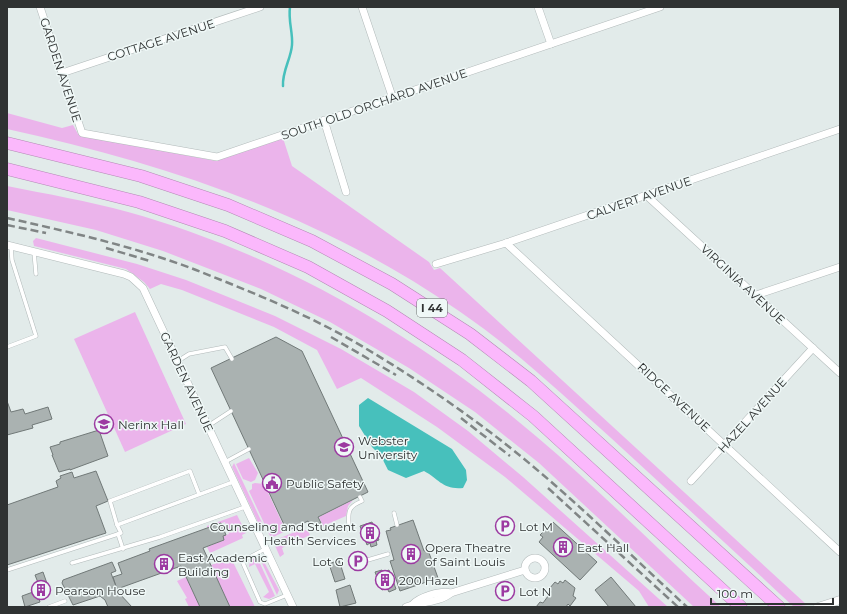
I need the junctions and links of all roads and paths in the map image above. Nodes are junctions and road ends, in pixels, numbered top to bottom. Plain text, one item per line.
1 (40, 7) edge
2 (260, 7) edge
3 (362, 7) edge
4 (538, 7) edge
5 (660, 7) edge
6 (551, 44) junction
7 (62, 73) junction
8 (392, 96) junction
9 (324, 120) junction
10 (840, 129) edge
11 (82, 133) joint
12 (7, 143) edge
13 (7, 169) edge
14 (346, 192) dead end
15 (646, 195) junction
16 (506, 242) junction
17 (9, 245) edge
18 (34, 251) junction
19 (436, 264) dead end
20 (840, 267) edge
21 (36, 274) dead end
22 (756, 295) junction
23 (7, 347) edge
24 (813, 348) junction
25 (232, 358) dead end
26 (178, 361) junction
27 (840, 373) edge
28 (232, 411) dead end
29 (208, 426) junction
30 (725, 444) junction
31 (249, 449) dead end
32 (225, 462) junction
33 (691, 481) dead end
34 (233, 482) junction
35 (199, 494) junction
36 (360, 497) dead end
37 (245, 507) junction
38 (394, 513) dead end
39 (397, 524) dead end
40 (117, 525) junction
41 (349, 530) dead end
42 (118, 534) junction
43 (123, 549) junction
44 (265, 549) junction
45 (840, 552) edge
46 (388, 554) dead end
47 (361, 562) dead end
48 (72, 563) dead end
49 (7, 570) edge
50 (525, 570) dead end
51 (287, 595) junction
52 (840, 600) edge
53 (65, 601) dead end
54 (409, 606) edge
55 (821, 606) edge
56 (49, 607) edge
57 (292, 607) edge
58 (741, 607) edge
59 (779, 607) edge

1 - 7 street, GARDEN AVENUE
2 - 7 street, COTTAGE AVENUE
3 - 8 street
4 - 6 street
5 - 6 street, SOUTH OLD ORCHARD AVENUE
6 - 8 street, SOUTH OLD ORCHARD AVENUE
7 - 11 street, GARDEN AVENUE
8 - 9 street, SOUTH OLD ORCHARD AVENUE
9 - 11 street, SOUTH OLD ORCHARD AVENUE
9 - 14 street
10 - 15 street, CALVERT AVENUE
12 - 59 highway, I 44
13 - 58 highway, I 44
15 - 16 street, CALVERT AVENUE
15 - 22 street, VIRGINIA AVENUE
16 - 19 street, CALVERT AVENUE
16 - 30 street, RIDGE AVENUE
17 - 18 street, GARDEN AVENUE
17 - 23 lane
18 - 21 lane
18 - 26 street, GARDEN AVENUE
20 - 22 street
22 - 24 street, VIRGINIA AVENUE
24 - 27 street, VIRGINIA AVENUE
24 - 30 street, HAZEL AVENUE
25 - 26 lane
26 - 29 street, GARDEN AVENUE
28 - 29 lane
29 - 32 street, GARDEN AVENUE
30 - 33 street, HAZEL AVENUE
30 - 45 street, RIDGE AVENUE
31 - 32 lane
32 - 34 street, GARDEN AVENUE
34 - 35 lane
34 - 37 street, GARDEN AVENUE
35 - 40 lane
35 - 40 lane
36 - 41 lane
37 - 43 lane
37 - 44 street, GARDEN AVENUE
38 - 39 lane
40 - 42 lane
42 - 43 lane
42 - 49 lane
43 - 48 lane
44 - 51 street, GARDEN AVENUE
44 - 51 lane
46 - 47 lane
50 - 54 street
51 - 57 street, GARDEN AVENUE
52 - 55 street
53 - 56 lane

